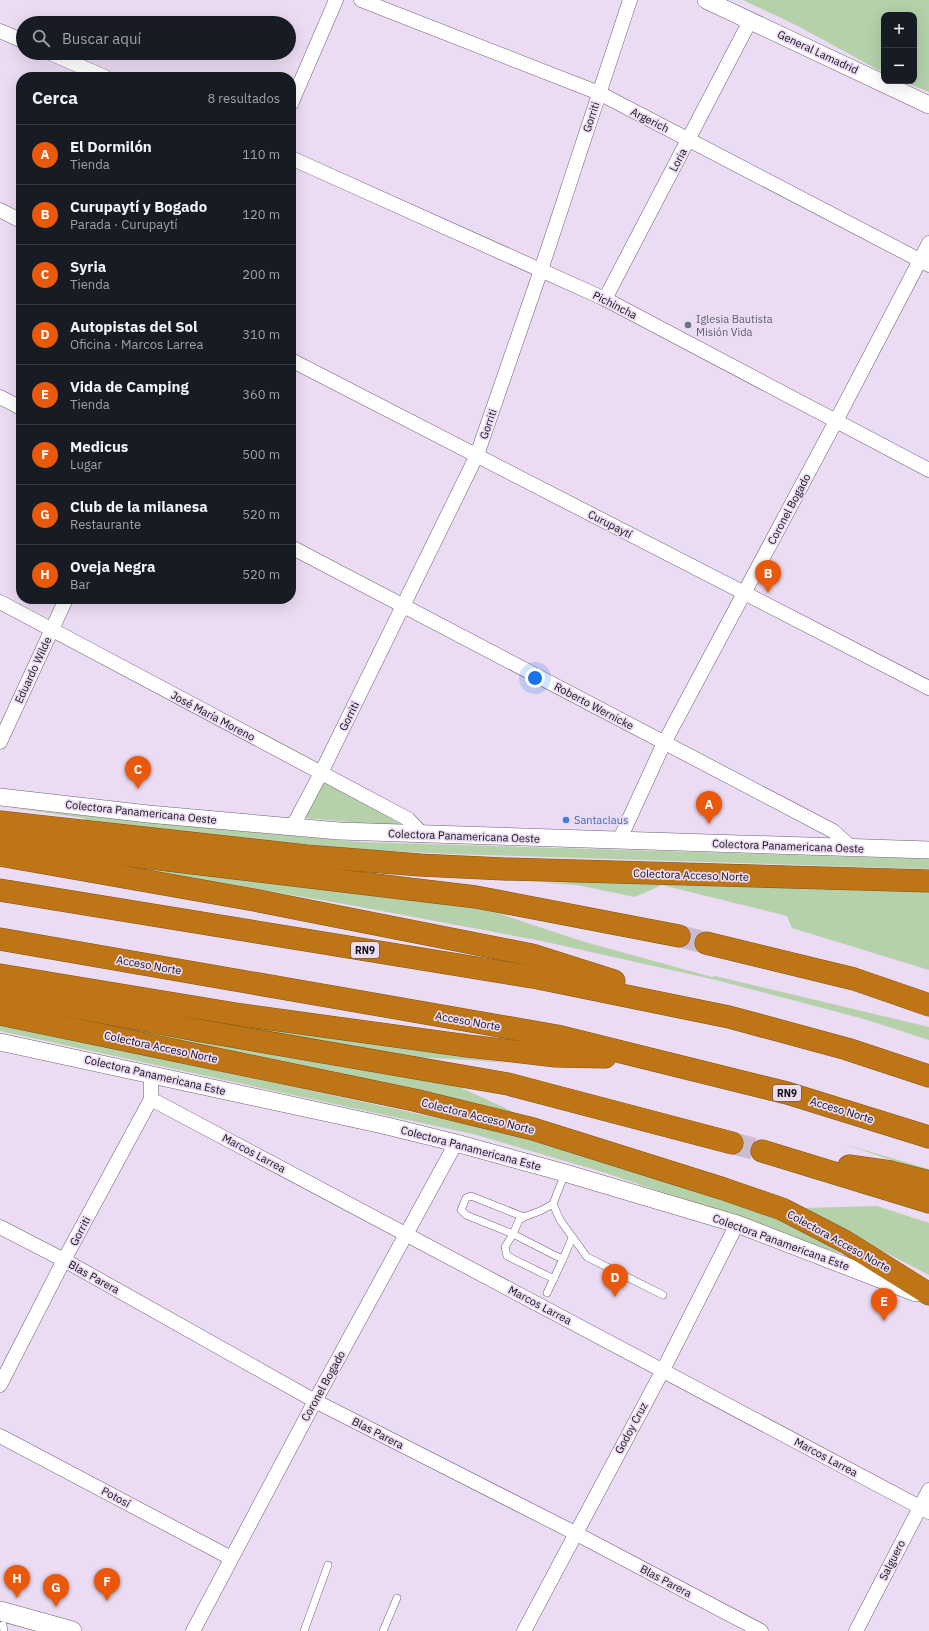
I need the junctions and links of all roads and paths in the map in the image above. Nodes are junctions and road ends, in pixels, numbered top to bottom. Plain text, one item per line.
1 (336, 0) edge
2 (360, 0) edge
3 (630, 0) edge
4 (706, 0) edge
5 (750, 21) junction
6 (0, 31) edge
7 (16, 39) edge
8 (66, 60) edge
9 (94, 72) edge
10 (296, 92) edge
11 (599, 93) junction
12 (929, 105) edge
13 (688, 140) junction
14 (296, 160) edge
15 (0, 210) edge
16 (16, 218) edge
17 (929, 243) edge
18 (925, 263) edge
19 (542, 270) junction
20 (605, 299) junction
21 (296, 363) edge
22 (0, 397) edge
23 (16, 405) edge
24 (836, 421) junction
25 (477, 455) junction
26 (929, 470) edge
27 (296, 550) edge
28 (744, 593) junction
29 (0, 602) edge
30 (64, 604) edge
31 (403, 604) junction
32 (52, 629) junction
33 (929, 688) edge
34 (0, 742) edge
35 (664, 743) junction
36 (321, 773) junction
37 (0, 797) edge
38 (0, 822) edge
39 (293, 826) junction
40 (422, 835) junction
41 (0, 840) edge
42 (619, 841) junction
43 (851, 847) junction
44 (929, 850) edge
45 (0, 855) edge
46 (929, 881) edge
47 (0, 890) edge
48 (679, 936) tunnel mouth
49 (0, 939) edge
50 (706, 943) tunnel mouth
51 (0, 975) edge
52 (854, 979) junction
53 (929, 990) edge
54 (0, 992) edge
55 (929, 1005) edge
56 (0, 1014) edge
57 (729, 1017) junction
58 (0, 1042) edge
59 (643, 1058) junction
60 (151, 1075) junction
61 (929, 1076) edge
62 (151, 1099) junction
63 (929, 1137) edge
64 (456, 1143) junction
65 (732, 1143) tunnel mouth
66 (762, 1151) tunnel mouth
67 (802, 1162) junction
68 (565, 1173) junction
69 (929, 1182) edge
70 (929, 1202) edge
71 (553, 1204) junction
72 (524, 1217) junction
73 (737, 1224) junction
74 (0, 1227) edge
75 (407, 1234) junction
76 (513, 1234) junction
77 (572, 1238) junction
78 (563, 1259) junction
79 (64, 1260) junction
80 (554, 1278) junction
81 (547, 1292) dead end
82 (929, 1294) edge
83 (663, 1295) dead end
84 (929, 1298) edge
85 (662, 1370) junction
86 (0, 1385) edge
87 (315, 1400) junction
88 (0, 1436) edge
89 (929, 1490) edge
90 (924, 1510) edge
91 (575, 1533) junction
92 (231, 1558) junction
93 (328, 1565) dead end
94 (397, 1598) dead end
95 (2, 1623) edge
96 (23, 1631) edge
97 (72, 1631) edge
98 (193, 1631) edge
99 (304, 1631) edge
100 (383, 1631) edge
101 (524, 1631) edge
102 (761, 1631) edge
103 (856, 1631) edge

1 - 10 street
2 - 11 street, Argerich
3 - 11 street, Gorriti
4 - 5 street, General Lamadrid
5 - 12 street, General Lamadrid
5 - 13 street, Loria
6 - 7 street
8 - 9 street
11 - 13 street, Argerich
11 - 19 street, Gorriti
13 - 18 street, Argerich
13 - 20 street, Loria
14 - 19 street, Pichincha
15 - 16 street
17 - 18 street, Coronel Bogado
18 - 24 street, Coronel Bogado
19 - 20 street, Pichincha
19 - 25 street, Gorriti
20 - 24 street, Pichincha
21 - 25 street, Curupaytí
22 - 23 street
24 - 26 street, Pichincha
24 - 28 street, Coronel Bogado
25 - 28 street, Curupaytí
25 - 31 street, Gorriti
27 - 31 street, Roberto Wernicke
28 - 33 street, Curupaytí
28 - 35 street, Coronel Bogado
29 - 32 street, José María Moreno
30 - 32 street, Eduardo Wilde
31 - 35 street, Roberto Wernicke
31 - 36 street, Gorriti
32 - 34 street, Eduardo Wilde
32 - 36 street, José María Moreno
35 - 42 street, Coronel Bogado
35 - 43 street, Roberto Wernicke
36 - 39 street, Gorriti
36 - 40 street, José María Moreno
37 - 39 street, Colectora Panamericana Oeste
38 - 46 highway, Colectora Acceso Norte
39 - 40 street, Colectora Panamericana Oeste
40 - 42 street, Colectora Panamericana Oeste
41 - 48 highway
42 - 43 street, Colectora Panamericana Oeste
43 - 44 street, Colectora Panamericana Oeste
45 - 57 highway
47 - 57 highway, RN9
49 - 59 highway, Acceso Norte / RN9
50 - 52 highway
51 - 59 highway
52 - 53 highway
52 - 55 highway
54 - 65 highway
56 - 82 highway, Colectora Acceso Norte
57 - 61 highway, RN9
58 - 60 street, Colectora Panamericana Este
59 - 63 highway, Acceso Norte / RN9
60 - 62 street, Gorriti
60 - 64 street, Colectora Panamericana Este
62 - 75 street, Marcos Larrea
62 - 79 street, Gorriti
64 - 68 street, Colectora Panamericana Este
64 - 75 street, Coronel Bogado
66 - 67 highway
67 - 69 highway
67 - 70 highway
68 - 71 lane
68 - 73 street, Colectora Panamericana Este
71 - 72 lane
71 - 77 lane
72 - 76 lane
72 - 76 lane
73 - 84 street, Colectora Panamericana Este
73 - 85 street, Godoy Cruz
74 - 79 street, Blas Parera
75 - 85 street, Marcos Larrea
75 - 87 street, Coronel Bogado
76 - 78 lane
76 - 80 lane
77 - 78 lane
77 - 83 lane
78 - 80 lane
79 - 86 street, Gorriti
79 - 87 street, Blas Parera
80 - 81 lane
85 - 90 street, Marcos Larrea
85 - 91 street, Godoy Cruz
87 - 91 street, Blas Parera
87 - 92 street, Coronel Bogado
88 - 92 street, Potosí
89 - 90 street, Salguero
90 - 103 street, Salguero
91 - 101 street, Godoy Cruz
91 - 102 street, Blas Parera
92 - 98 street, Coronel Bogado
93 - 99 lane
94 - 100 lane
95 - 96 main road
95 - 97 main road

